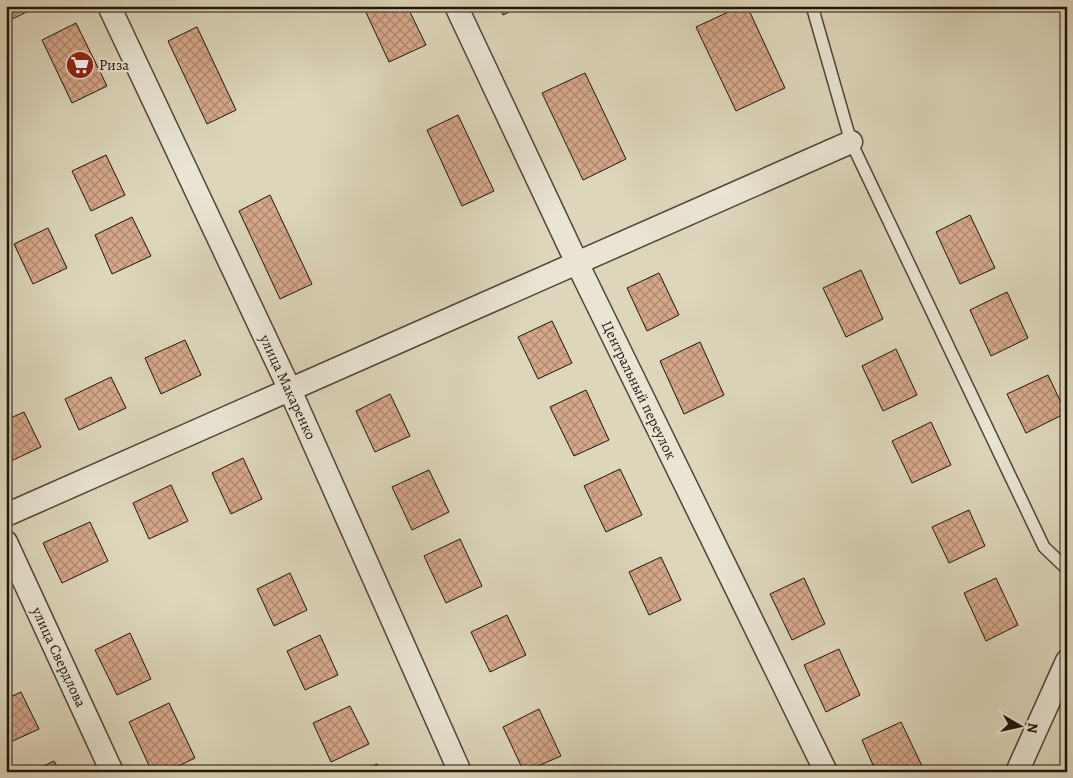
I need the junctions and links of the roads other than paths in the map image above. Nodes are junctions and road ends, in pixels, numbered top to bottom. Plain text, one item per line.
1 (109, 6) edge
2 (456, 6) edge
3 (812, 6) edge
4 (851, 142) junction
5 (577, 263) junction
6 (290, 390) junction
7 (6, 515) edge
8 (6, 542) edge
9 (1067, 569) edge
10 (1067, 661) edge
11 (1029, 744) junction
12 (112, 772) edge
13 (460, 772) edge
14 (826, 772) edge
15 (1017, 772) edge
16 (1034, 772) edge

1 - 6 street, улица Макаренко
2 - 5 street, Центральный переулок
3 - 4 lane
4 - 5 street
4 - 9 lane
5 - 6 street
5 - 14 street, Центральный переулок
6 - 7 street
6 - 13 street, улица Макаренко
8 - 12 street, улица Свердлова
10 - 11 street
11 - 15 street
11 - 16 street

